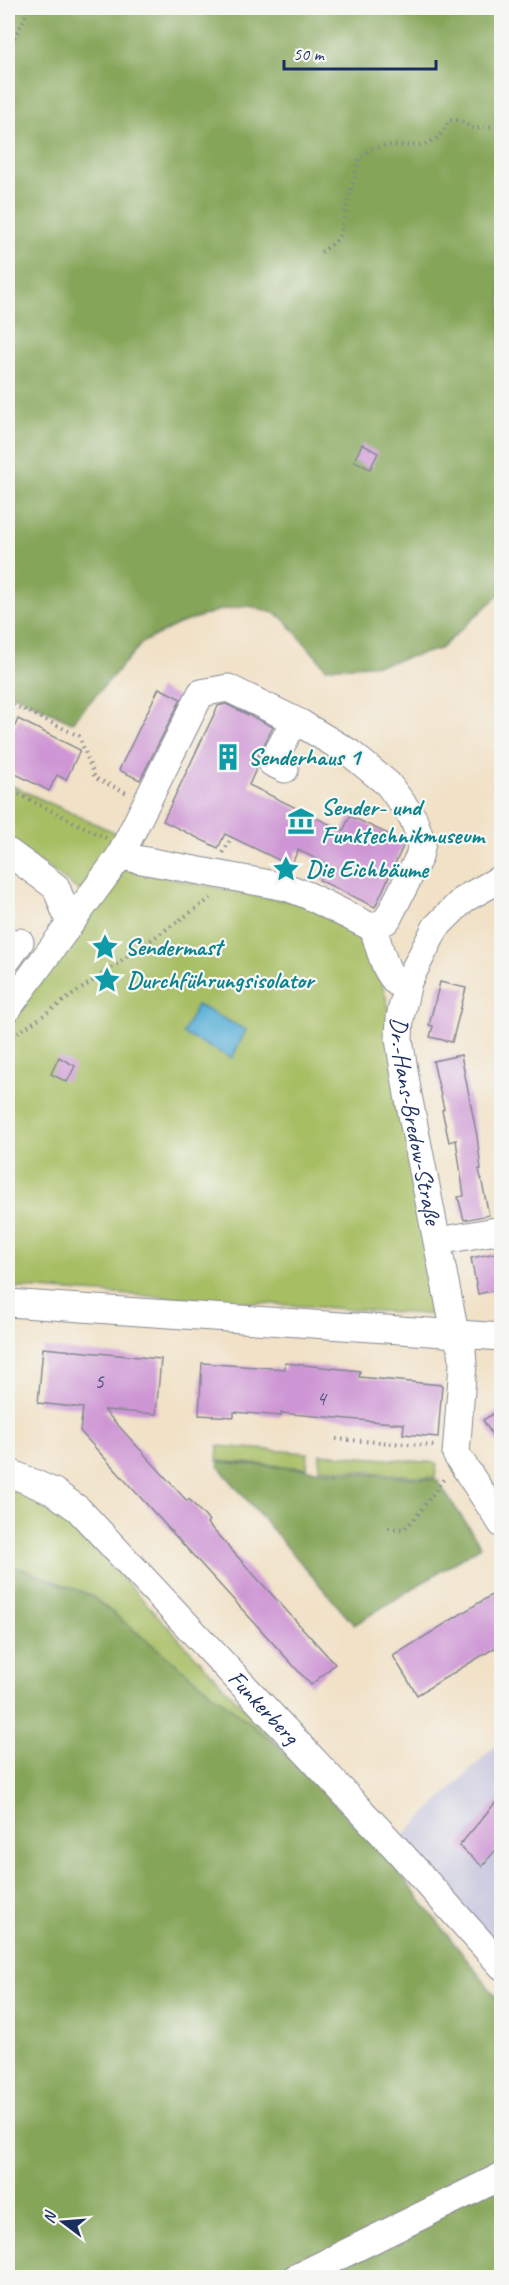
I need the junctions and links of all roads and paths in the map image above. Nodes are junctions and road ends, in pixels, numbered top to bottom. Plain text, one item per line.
1 (29, 8) edge
2 (8, 48) edge
3 (501, 125) edge
4 (321, 252) dead end
5 (8, 702) edge
6 (300, 723) junction
7 (285, 769) dead end
8 (8, 789) edge
9 (147, 802) junction
10 (8, 852) edge
11 (120, 856) junction
12 (501, 878) edge
13 (238, 879) junction
14 (70, 924) junction
15 (374, 928) junction
16 (406, 989) junction
17 (8, 1008) edge
18 (8, 1040) edge
19 (501, 1230) edge
20 (438, 1241) junction
21 (8, 1303) edge
22 (455, 1333) junction
23 (501, 1337) edge
24 (336, 1439) dead end
25 (437, 1445) dead end
26 (448, 1469) dead end
27 (8, 1473) edge
28 (501, 1524) edge
29 (388, 1528) dead end
30 (501, 1966) edge
31 (501, 2176) edge
32 (295, 2277) edge

1 - 2 path
3 - 4 path
5 - 9 path
6 - 7 street
6 - 9 street
6 - 15 street
8 - 11 path
9 - 11 street
10 - 14 street
11 - 13 street
11 - 14 street
12 - 16 street, Dr.-Hans-Bredow-Straße
13 - 15 street
13 - 18 path
14 - 17 street
15 - 16 street
16 - 20 street, Dr.-Hans-Bredow-Straße
19 - 20 street
20 - 22 street, Dr.-Hans-Bredow-Straße
21 - 22 street
22 - 23 street
22 - 28 street, Dr.-Hans-Bredow-Straße
24 - 25 path
26 - 29 path
27 - 30 street, Funkerberg
31 - 32 street

